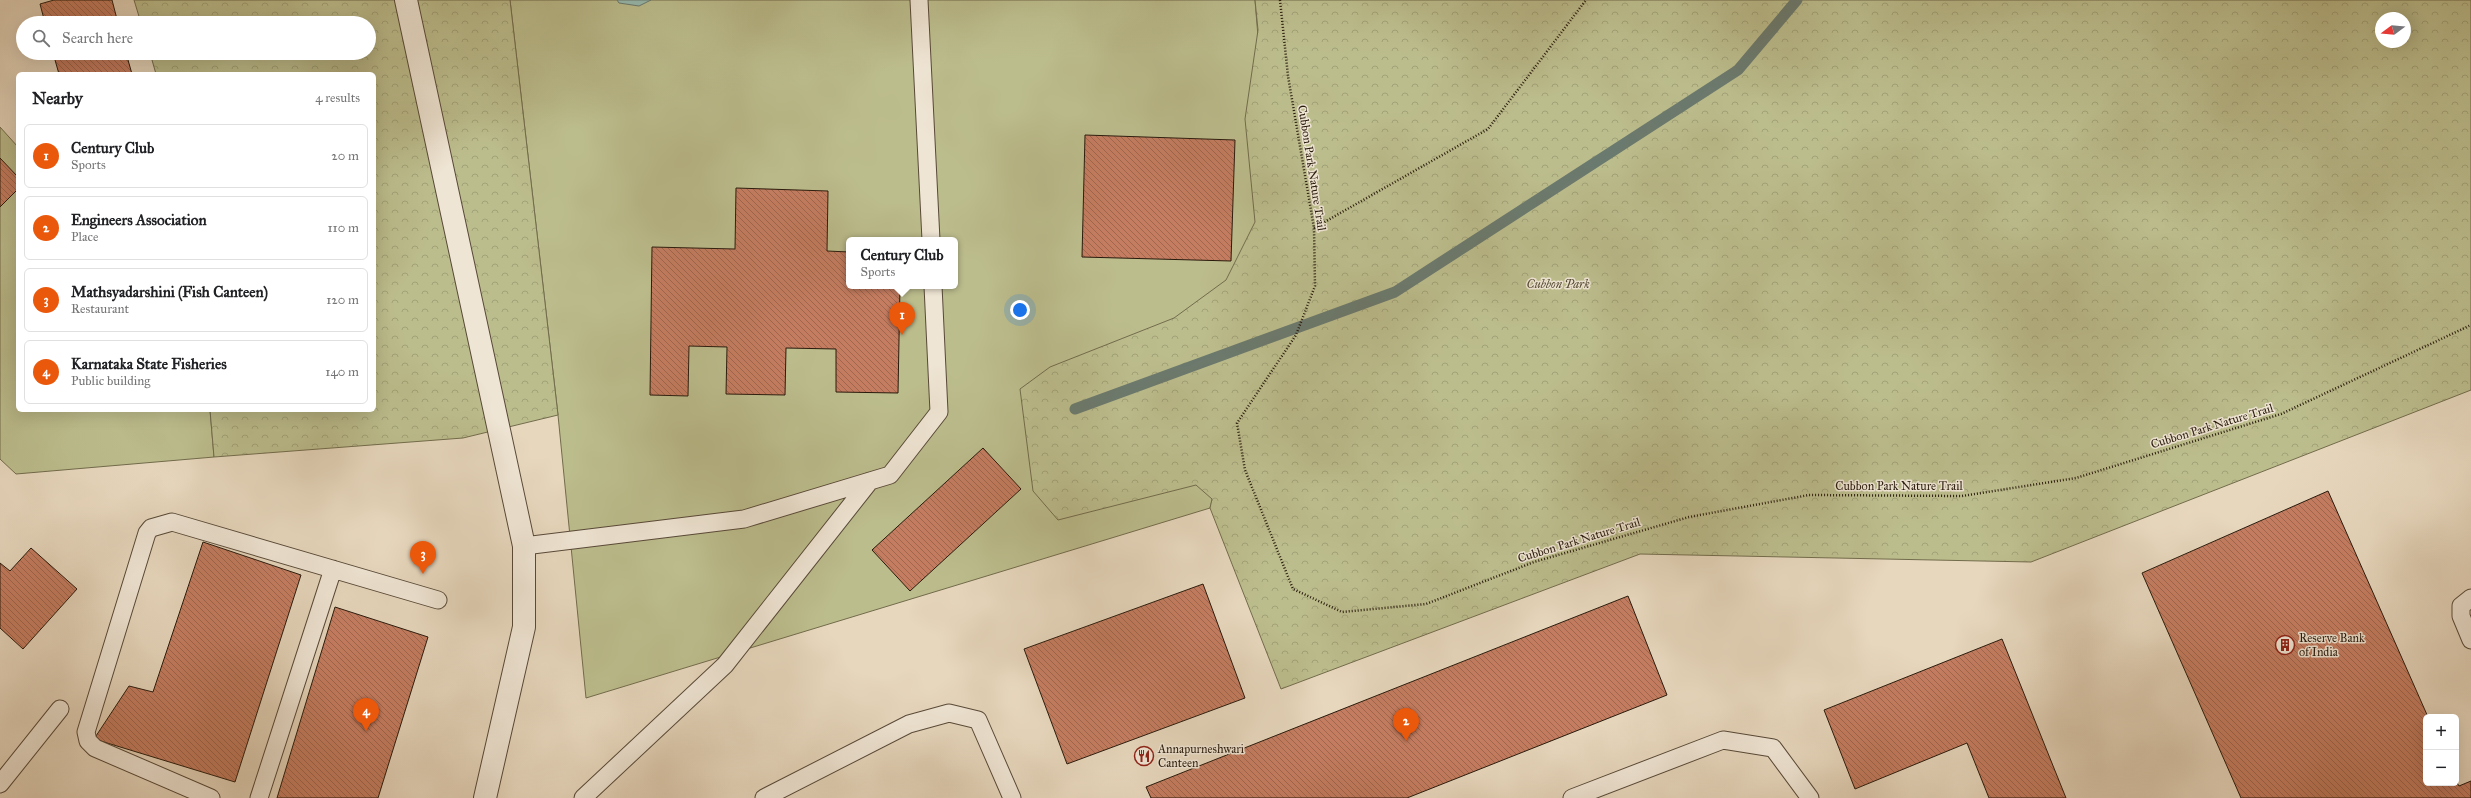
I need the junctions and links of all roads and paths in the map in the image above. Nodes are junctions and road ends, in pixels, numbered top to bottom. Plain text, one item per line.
1 (406, 0) edge
2 (919, 0) edge
3 (1280, 0) edge
4 (1586, 0) edge
5 (1314, 228) junction
6 (931, 237) edge
7 (933, 289) edge
8 (2471, 325) edge
9 (870, 481) junction
10 (524, 546) junction
11 (333, 569) junction
12 (2471, 598) edge
13 (438, 600) dead end
14 (2471, 640) edge
15 (60, 709) dead end
16 (0, 784) edge
17 (211, 798) edge
18 (258, 798) edge
19 (485, 798) edge
20 (583, 798) edge
21 (764, 798) edge
22 (1012, 798) edge
23 (1572, 798) edge
24 (1810, 798) edge

1 - 10 street
2 - 6 lane
3 - 5 path, Cubbon Park Nature Trail
4 - 5 path
5 - 8 path, Cubbon Park Nature Trail
7 - 9 lane
9 - 10 lane
9 - 20 lane
10 - 19 street
11 - 13 lane
11 - 17 lane
11 - 18 lane
12 - 14 lane
15 - 16 lane
21 - 22 lane
23 - 24 lane

